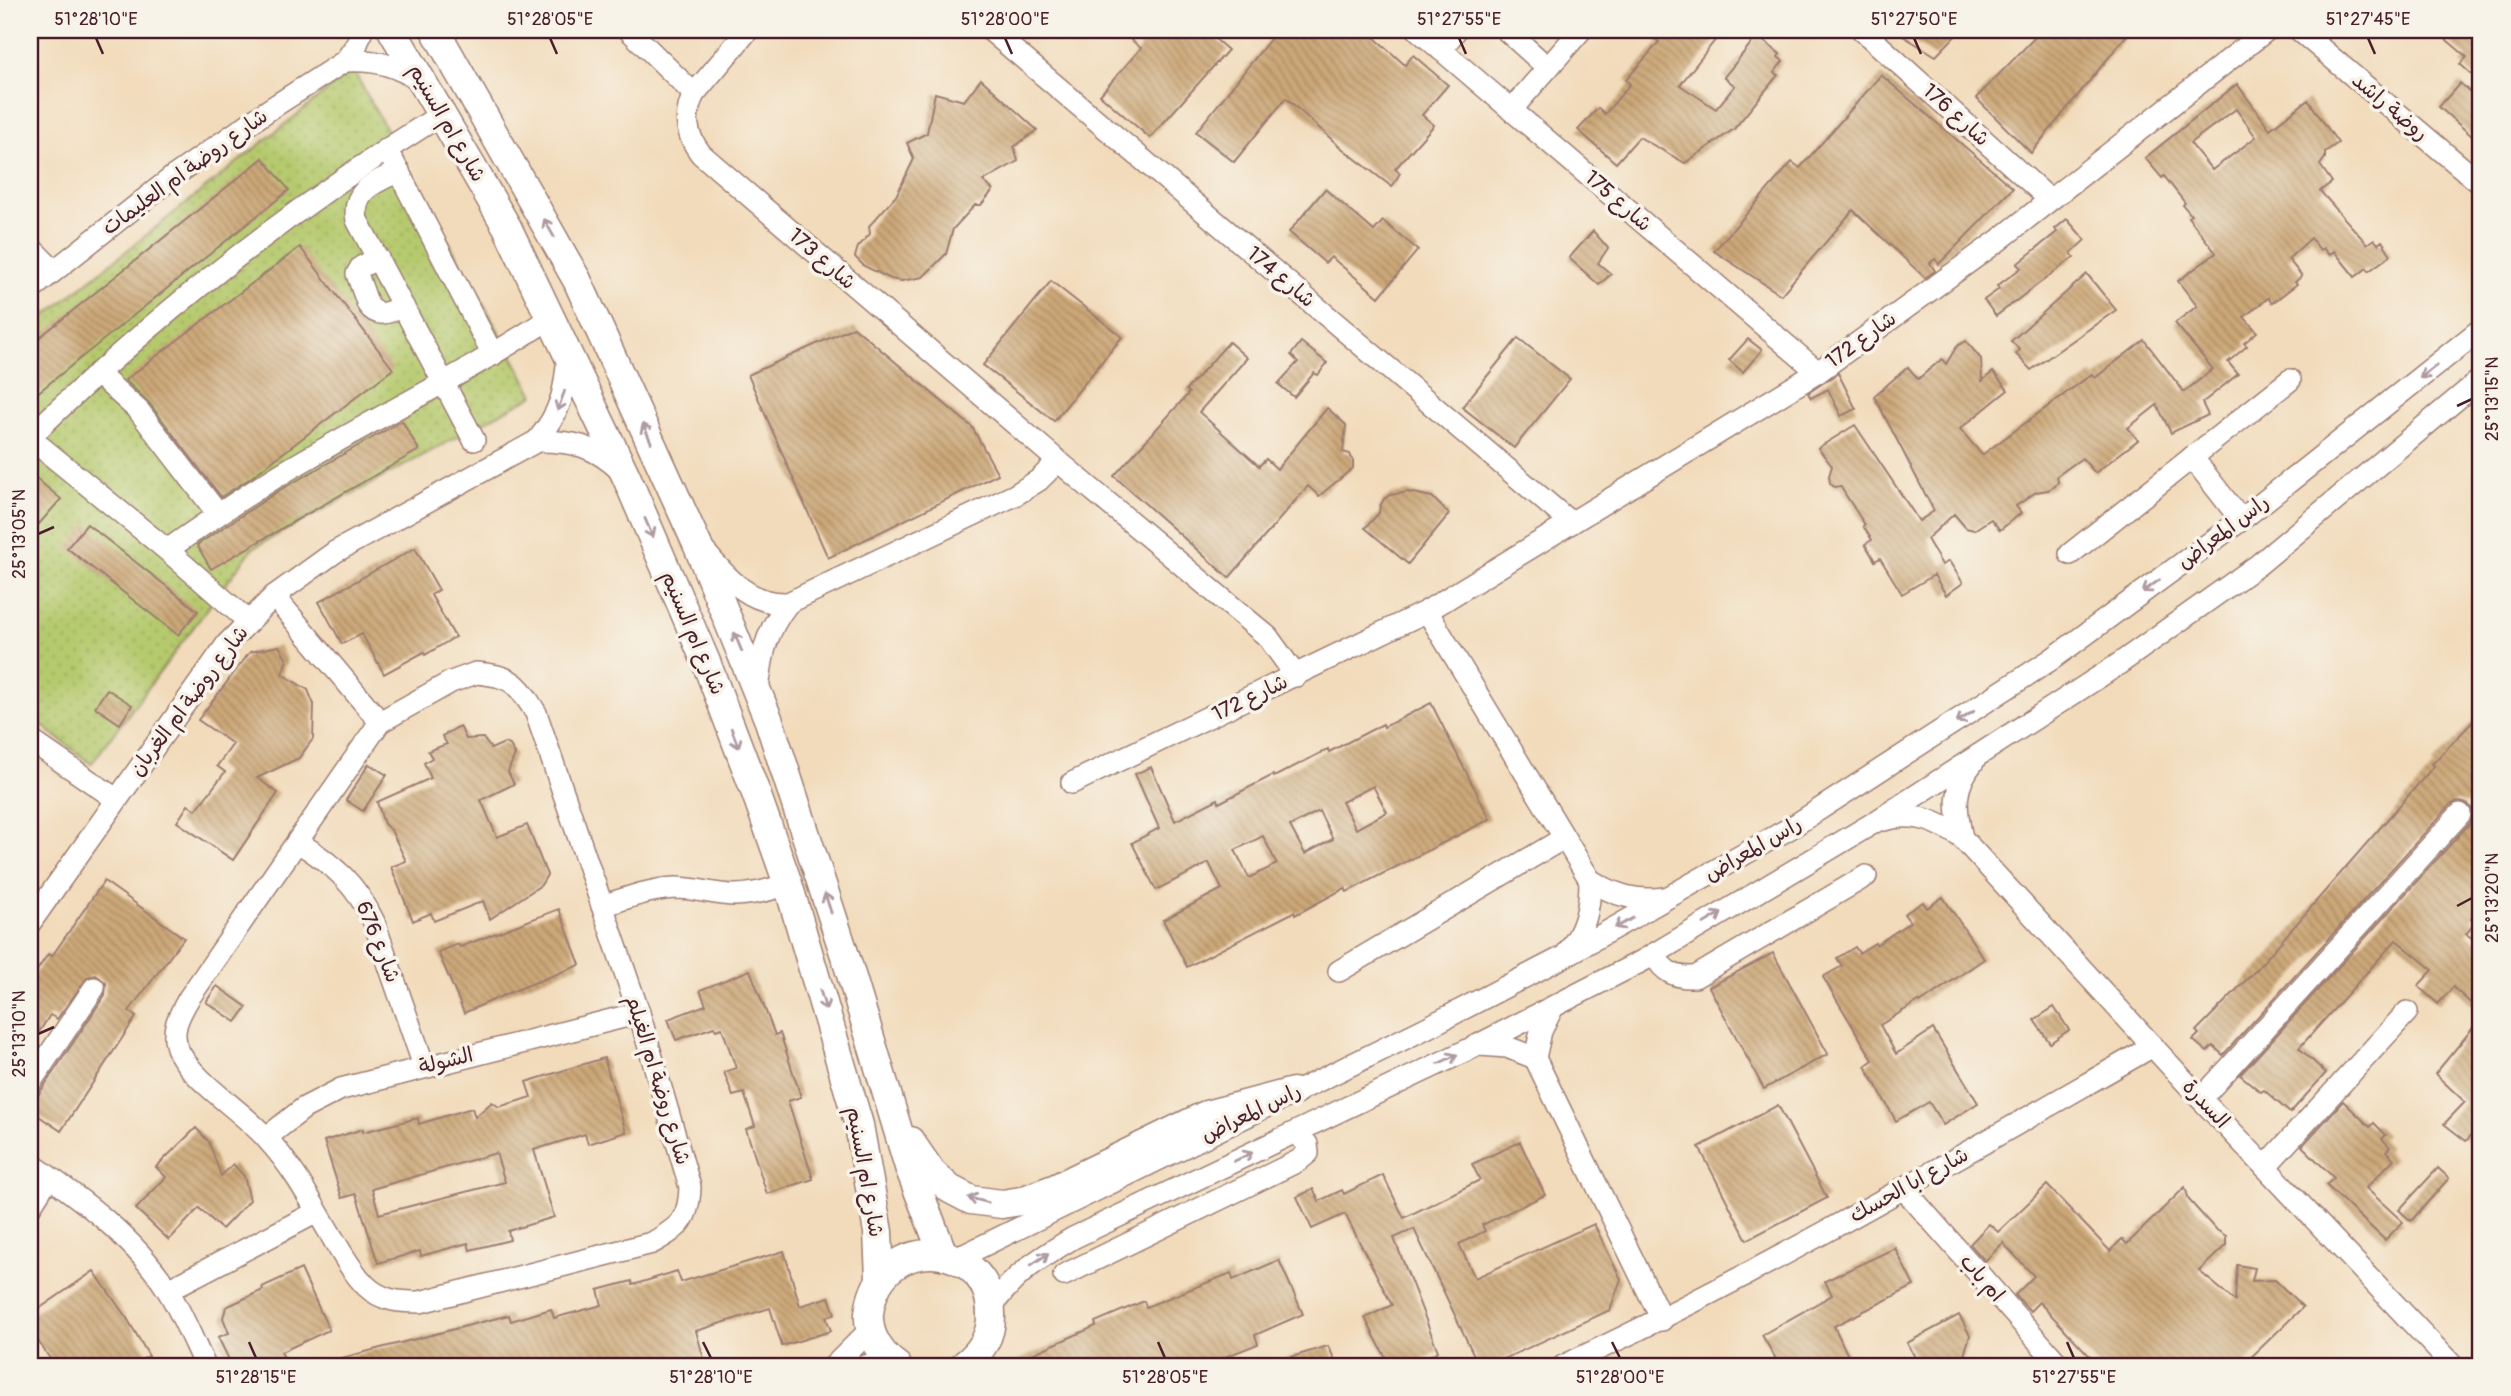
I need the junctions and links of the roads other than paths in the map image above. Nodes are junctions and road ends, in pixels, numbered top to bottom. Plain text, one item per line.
1 (362, 30) edge
2 (392, 30) edge
3 (435, 30) edge
4 (629, 30) edge
5 (748, 30) edge
6 (990, 30) edge
7 (1418, 30) edge
8 (1456, 30) edge
9 (1506, 30) edge
10 (1581, 30) edge
11 (1862, 30) edge
12 (2267, 30) edge
13 (2298, 30) edge
14 (1441, 50) junction
15 (345, 61) junction
16 (1548, 68) junction
17 (424, 84) junction
18 (694, 94) junction
19 (1511, 110) junction
20 (442, 114) junction
21 (387, 148) junction
22 (398, 171) junction
23 (2481, 184) edge
24 (2049, 199) junction
25 (30, 247) edge
26 (378, 258) junction
27 (54, 271) junction
28 (30, 290) edge
29 (402, 306) junction
30 (550, 318) junction
31 (2481, 329) edge
32 (493, 355) junction
33 (568, 355) junction
34 (1818, 372) junction
35 (97, 373) junction
36 (2481, 379) edge
37 (2290, 380) dead end
38 (444, 384) junction
39 (30, 438) edge
40 (474, 440) dead end
41 (537, 441) junction
42 (2192, 457) junction
43 (1058, 461) junction
44 (626, 476) junction
45 (218, 514) junction
46 (2241, 520) junction
47 (1571, 523) junction
48 (697, 544) junction
49 (167, 550) junction
50 (2070, 554) dead end
51 (274, 596) junction
52 (788, 603) junction
53 (1427, 611) junction
54 (248, 621) junction
55 (1296, 676) junction
56 (758, 691) junction
57 (380, 722) junction
58 (30, 740) edge
59 (1977, 757) junction
60 (1072, 783) dead end
61 (116, 799) junction
62 (2460, 814) dead end
63 (1875, 822) junction
64 (1564, 838) junction
65 (1962, 838) junction
66 (298, 842) junction
67 (1866, 876) dead end
68 (1590, 880) junction
69 (788, 884) junction
70 (1670, 898) junction
71 (603, 906) junction
72 (30, 923) edge
73 (1654, 954) junction
74 (1563, 957) junction
75 (1339, 971) dead end
76 (94, 988) dead end
77 (1553, 1007) junction
78 (2407, 1012) dead end
79 (639, 1013) junction
80 (1478, 1045) junction
81 (2153, 1046) junction
82 (1535, 1058) junction
83 (424, 1066) junction
84 (30, 1083) edge
85 (1293, 1092) junction
86 (886, 1093) junction
87 (2201, 1099) junction
88 (1296, 1132) junction
89 (267, 1137) junction
90 (30, 1163) edge
91 (2265, 1167) junction
92 (49, 1177) junction
93 (1904, 1189) junction
94 (30, 1207) edge
95 (317, 1212) junction
96 (950, 1256) junction
97 (1064, 1275) dead end
98 (880, 1279) junction
99 (168, 1290) junction
100 (992, 1306) junction
101 (1662, 1320) junction
102 (870, 1330) junction
103 (984, 1355) edge
104 (883, 1364) edge
105 (205, 1366) edge
106 (834, 1366) edge
107 (963, 1366) edge
108 (1563, 1366) edge
109 (2060, 1366) edge
110 (2453, 1366) edge

1 - 15 street, شارع روضة ام العليمات
2 - 17 main road, شارع ام السنيم
48 -> 3 main road, شارع ام السنيم
4 - 18 street
5 - 18 street, شارع 173
6 - 47 street, شارع 174
7 - 14 street, شارع 175
8 - 14 street
9 - 16 street
10 - 16 street
11 - 24 street, شارع 176
12 - 24 street, شارع 172
13 - 23 street, روضة راشد
14 - 19 street, شارع 175
15 - 17 street
15 - 27 street, شارع روضة ام العليمات
16 - 19 street
17 - 20 main road, شارع ام السنيم
18 - 43 street, شارع 173
19 - 34 street, شارع 175
20 - 21 street
20 - 30 main road, شارع ام السنيم
21 - 22 street
21 - 35 street
22 - 26 street
22 - 32 street
24 - 34 street, شارع 172
25 - 27 street
26 - 29 street
26 - 29 street
27 - 28 street, شارع روضة ام العليمات
29 - 38 street
30 - 32 street
30 - 33 main road, شارع ام السنيم
31 -> 46 street, راس المعراض
32 - 38 street
33 -> 41 street, شارع روضة ام الغربان
33 - 44 main road, شارع ام السنيم
34 - 47 street, شارع 172
35 - 39 street
35 - 45 street
36 - 59 street, راس المعراض
37 - 42 street
38 - 40 street
38 - 45 street
39 - 49 street
41 - 44 street
41 - 51 street, شارع روضة ام الغربان
42 - 46 street
42 - 50 street
43 - 52 street
43 - 55 street, شارع 173
44 -> 69 main road, شارع ام السنيم
45 - 49 street
46 -> 70 street, راس المعراض
47 - 53 street, شارع 172
48 - 52 street
56 -> 48 main road, شارع ام السنيم
49 - 54 street
51 - 54 street, شارع روضة ام الغربان
51 - 57 street
52 - 56 street
53 - 55 street, شارع 172
53 - 64 street
54 - 61 street, شارع روضة ام الغربان
55 - 60 street, شارع 172
86 -> 56 main road, شارع ام السنيم
57 - 66 street, شارع روضة ام الغيلم
57 - 71 street, شارع روضة ام الغيلم
58 - 61 street
59 - 63 street, راس المعراض
59 - 65 street
61 - 72 street, شارع روضة ام الغربان
62 - 87 street
63 - 65 street, السدرة
73 -> 63 street, راس المعراض
64 - 68 street
64 - 75 street
65 - 81 street, السدرة
66 - 83 street, شارع 676
66 - 89 street, شارع روضة ام الغيلم
67 - 73 street
68 - 70 street
68 - 74 street
69 - 71 street
69 -> 98 main road, شارع ام السنيم
70 -> 74 street, راس المعراض
71 - 79 street, شارع روضة ام الغيلم
73 - 77 street, راس المعراض
74 - 85 street, راس المعراض
76 - 84 street
77 - 80 street, راس المعراض
77 - 82 street
78 - 91 street
79 - 83 street, الشولة
79 - 95 street, شارع روضة ام الغيلم
80 - 82 street
88 -> 80 street, راس المعراض
81 - 87 street, السدرة
81 - 93 street, شارع ابا الحسك
82 - 101 street
83 - 89 street, الشولة
85 -> 86 main road
85 - 96 street, راس المعراض
86 - 96 main road, شارع ام السنيم
87 - 91 street, السدرة
88 - 97 street
100 -> 88 street, راس المعراض
89 - 95 street, شارع روضة ام الغيلم
90 - 92 street
91 - 110 street, السدرة
92 - 94 street
92 - 99 street
93 - 101 street, شارع ابا الحسك
93 - 109 street, ام باب
95 - 99 street
96 - 98 main road
96 - 100 main road
98 - 102 main road
99 - 105 street
100 - 103 main road
101 - 108 street, شارع ابا الحسك
102 - 104 main road
102 - 106 street
103 - 107 main road

